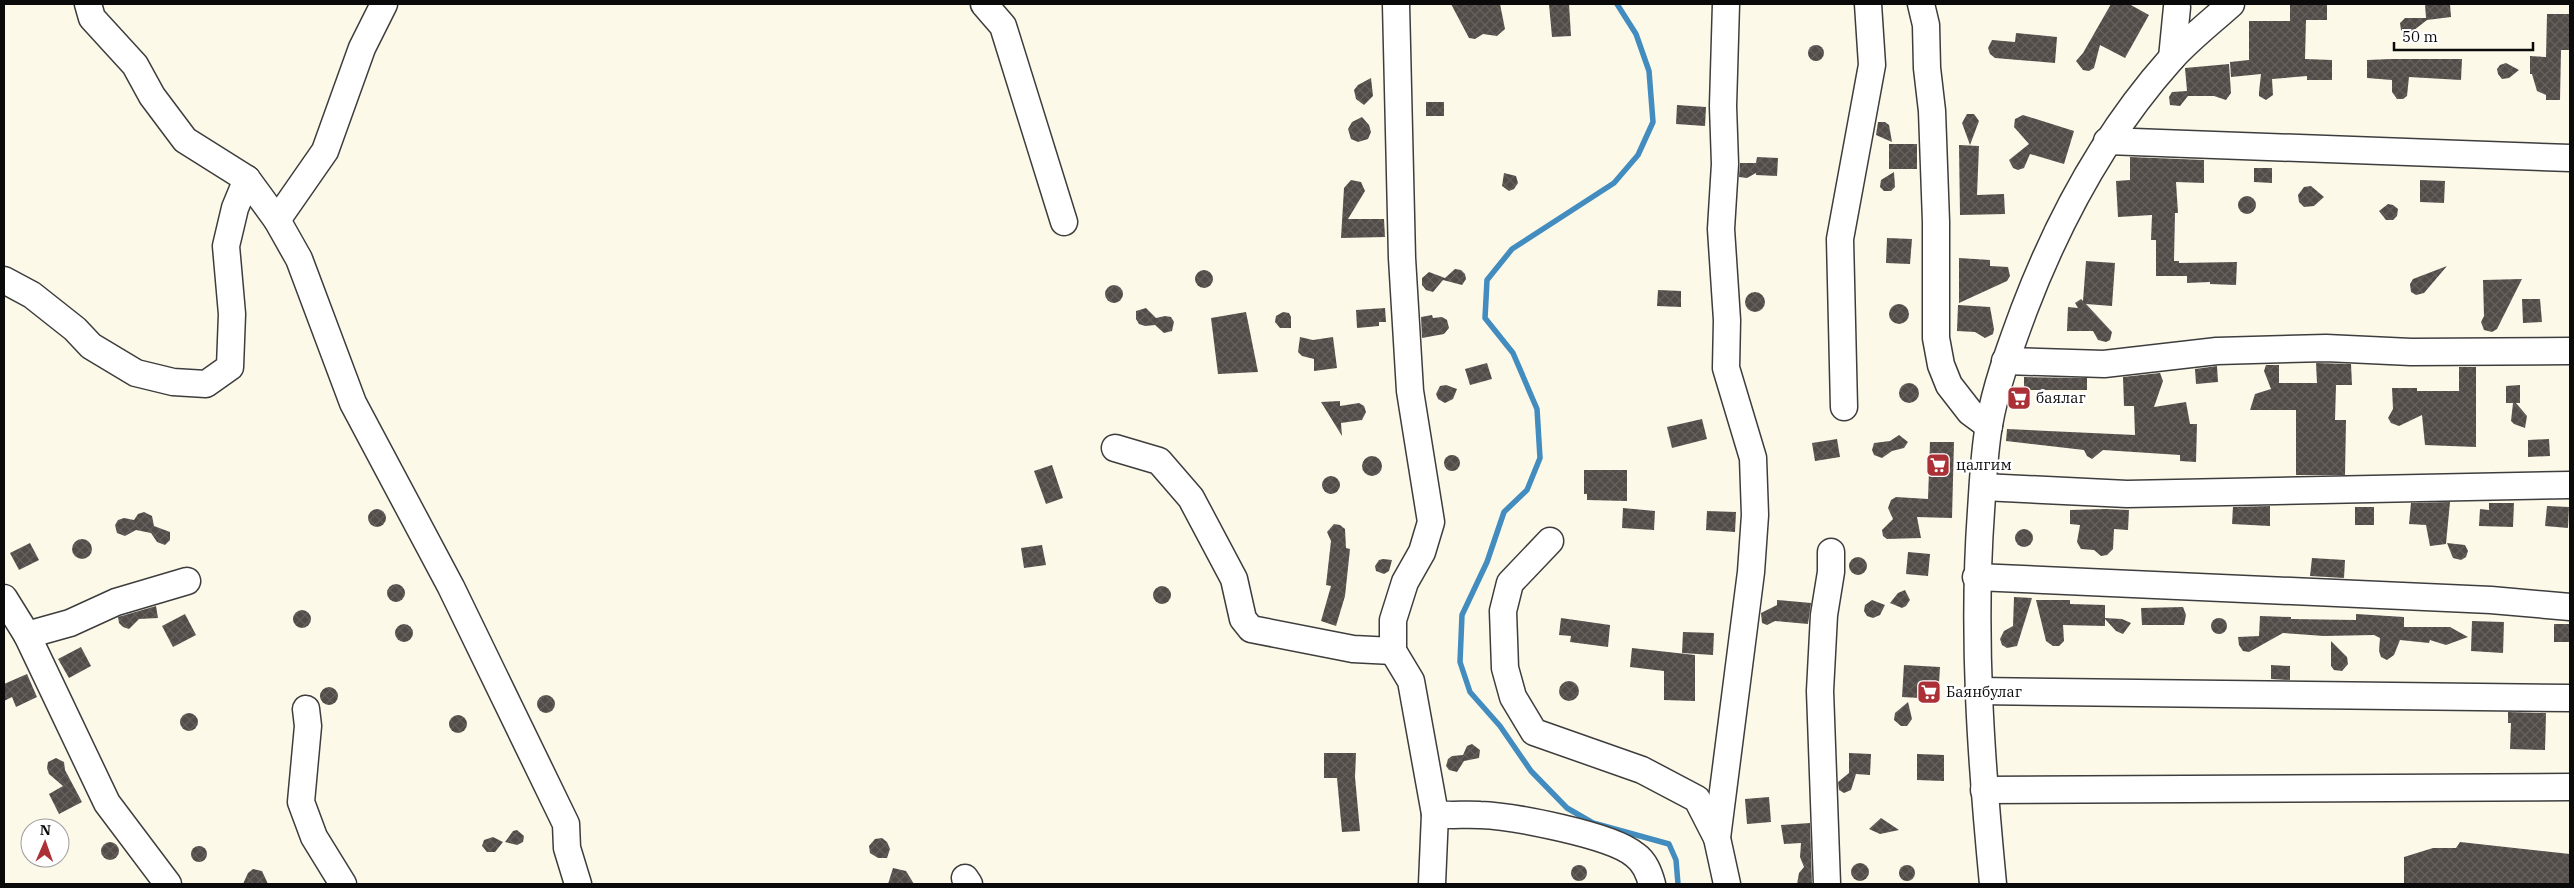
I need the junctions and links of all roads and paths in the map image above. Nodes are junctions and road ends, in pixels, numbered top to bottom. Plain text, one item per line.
1 (88, 4) edge
2 (384, 4) edge
3 (984, 4) edge
4 (1396, 4) edge
5 (1726, 4) edge
6 (1868, 4) edge
7 (1920, 4) edge
8 (2231, 4) edge
9 (2177, 5) edge
10 (2172, 58) junction
11 (2107, 141) junction
12 (2570, 158) edge
13 (247, 179) junction
14 (277, 220) junction
15 (1064, 222) dead end
16 (4, 280) edge
17 (2570, 351) edge
18 (2005, 361) junction
19 (1844, 406) dead end
20 (1989, 426) junction
21 (1115, 448) dead end
22 (2570, 485) edge
23 (1983, 487) junction
24 (1550, 541) dead end
25 (1832, 552) dead end
26 (1976, 577) junction
27 (187, 580) dead end
28 (4, 598) edge
29 (2570, 607) edge
30 (27, 635) junction
31 (1393, 651) junction
32 (1978, 691) junction
33 (2570, 698) edge
34 (306, 709) dead end
35 (2570, 788) edge
36 (1984, 790) junction
37 (1434, 814) junction
38 (1717, 838) junction
39 (168, 884) edge
40 (343, 884) edge
41 (578, 884) edge
42 (1432, 884) edge
43 (1652, 884) edge
44 (1727, 884) edge
45 (1827, 884) edge
46 (1993, 884) edge

1 - 13 street
2 - 14 street
3 - 15 street
4 - 31 street
5 - 38 street
6 - 19 street
7 - 20 street
8 - 10 street
9 - 10 street
10 - 11 street
11 - 12 street
11 - 18 street
13 - 14 street
13 - 16 street
14 - 41 street
17 - 18 street
18 - 20 street
20 - 23 street
21 - 31 street
22 - 23 street
23 - 26 street
24 - 38 street
25 - 45 street
26 - 29 street
26 - 32 street
27 - 30 street
28 - 30 street
30 - 39 street
31 - 37 street
32 - 33 street
32 - 36 street
34 - 40 street
35 - 36 street
36 - 46 street
37 - 42 street
37 - 43 street
38 - 44 street

